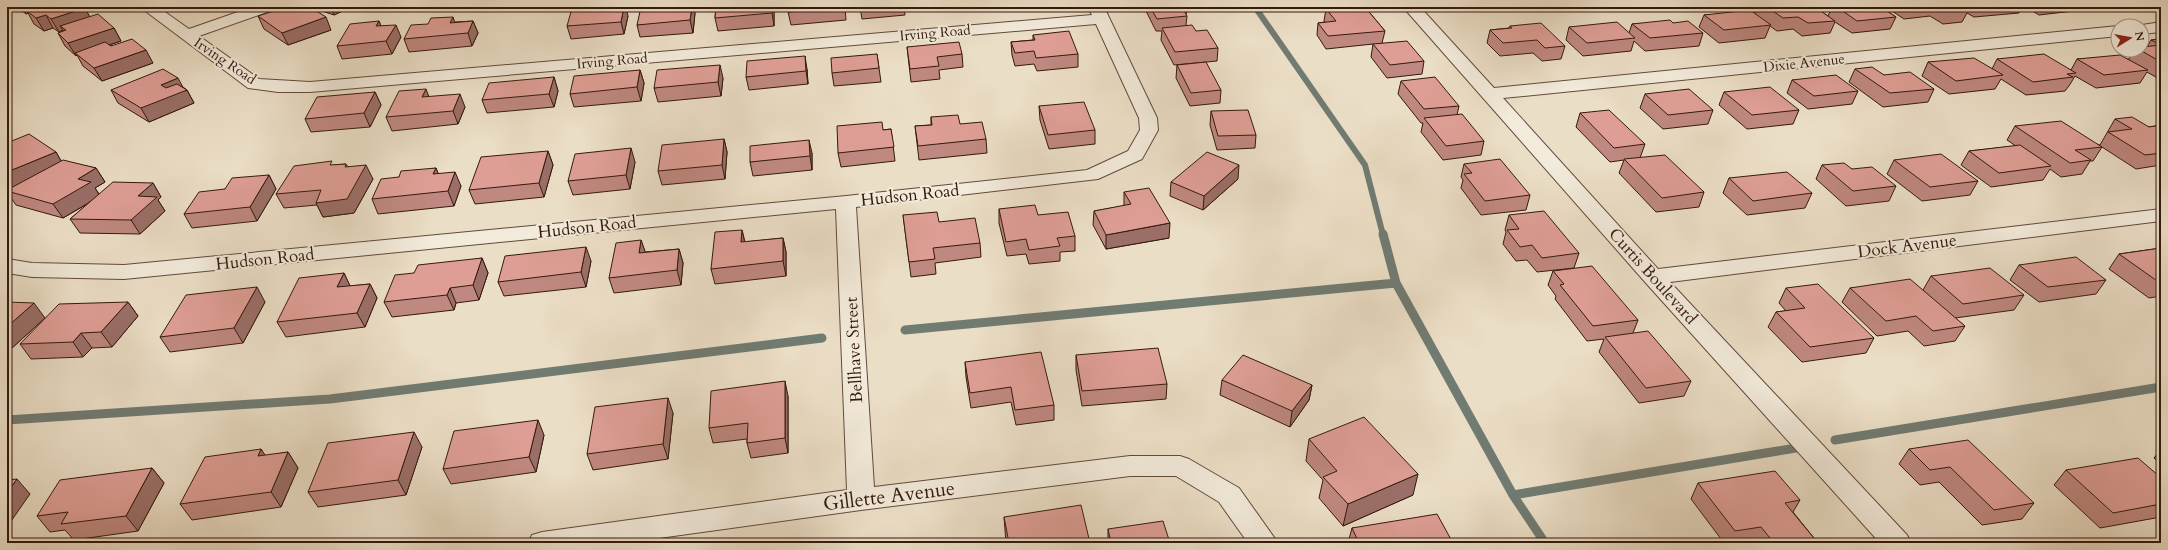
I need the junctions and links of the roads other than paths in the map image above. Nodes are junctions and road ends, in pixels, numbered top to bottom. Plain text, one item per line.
1 (148, 7) edge
2 (267, 7) edge
3 (1411, 7) edge
4 (1099, 13) edge
5 (2161, 27) edge
6 (2150, 28) edge
7 (2110, 32) edge
8 (187, 35) junction
9 (1491, 94) junction
10 (846, 202) junction
11 (2161, 215) edge
12 (7, 266) edge
13 (1653, 277) junction
14 (861, 499) junction
15 (542, 543) edge
16 (1264, 543) edge
17 (1897, 543) edge

1 - 8 street, Irving Road
2 - 8 street
3 - 9 street, Curtis Boulevard
4 - 8 street, Irving Road
4 - 10 street, Hudson Road
5 - 6 street
7 - 9 street, Dixie Avenue
9 - 13 street, Curtis Boulevard
10 - 12 street, Hudson Road
10 - 14 street, Bellhave Street
11 - 13 street, Dock Avenue
13 - 17 street, Curtis Boulevard
14 - 15 street, Gillette Avenue
14 - 16 street, Gillette Avenue

